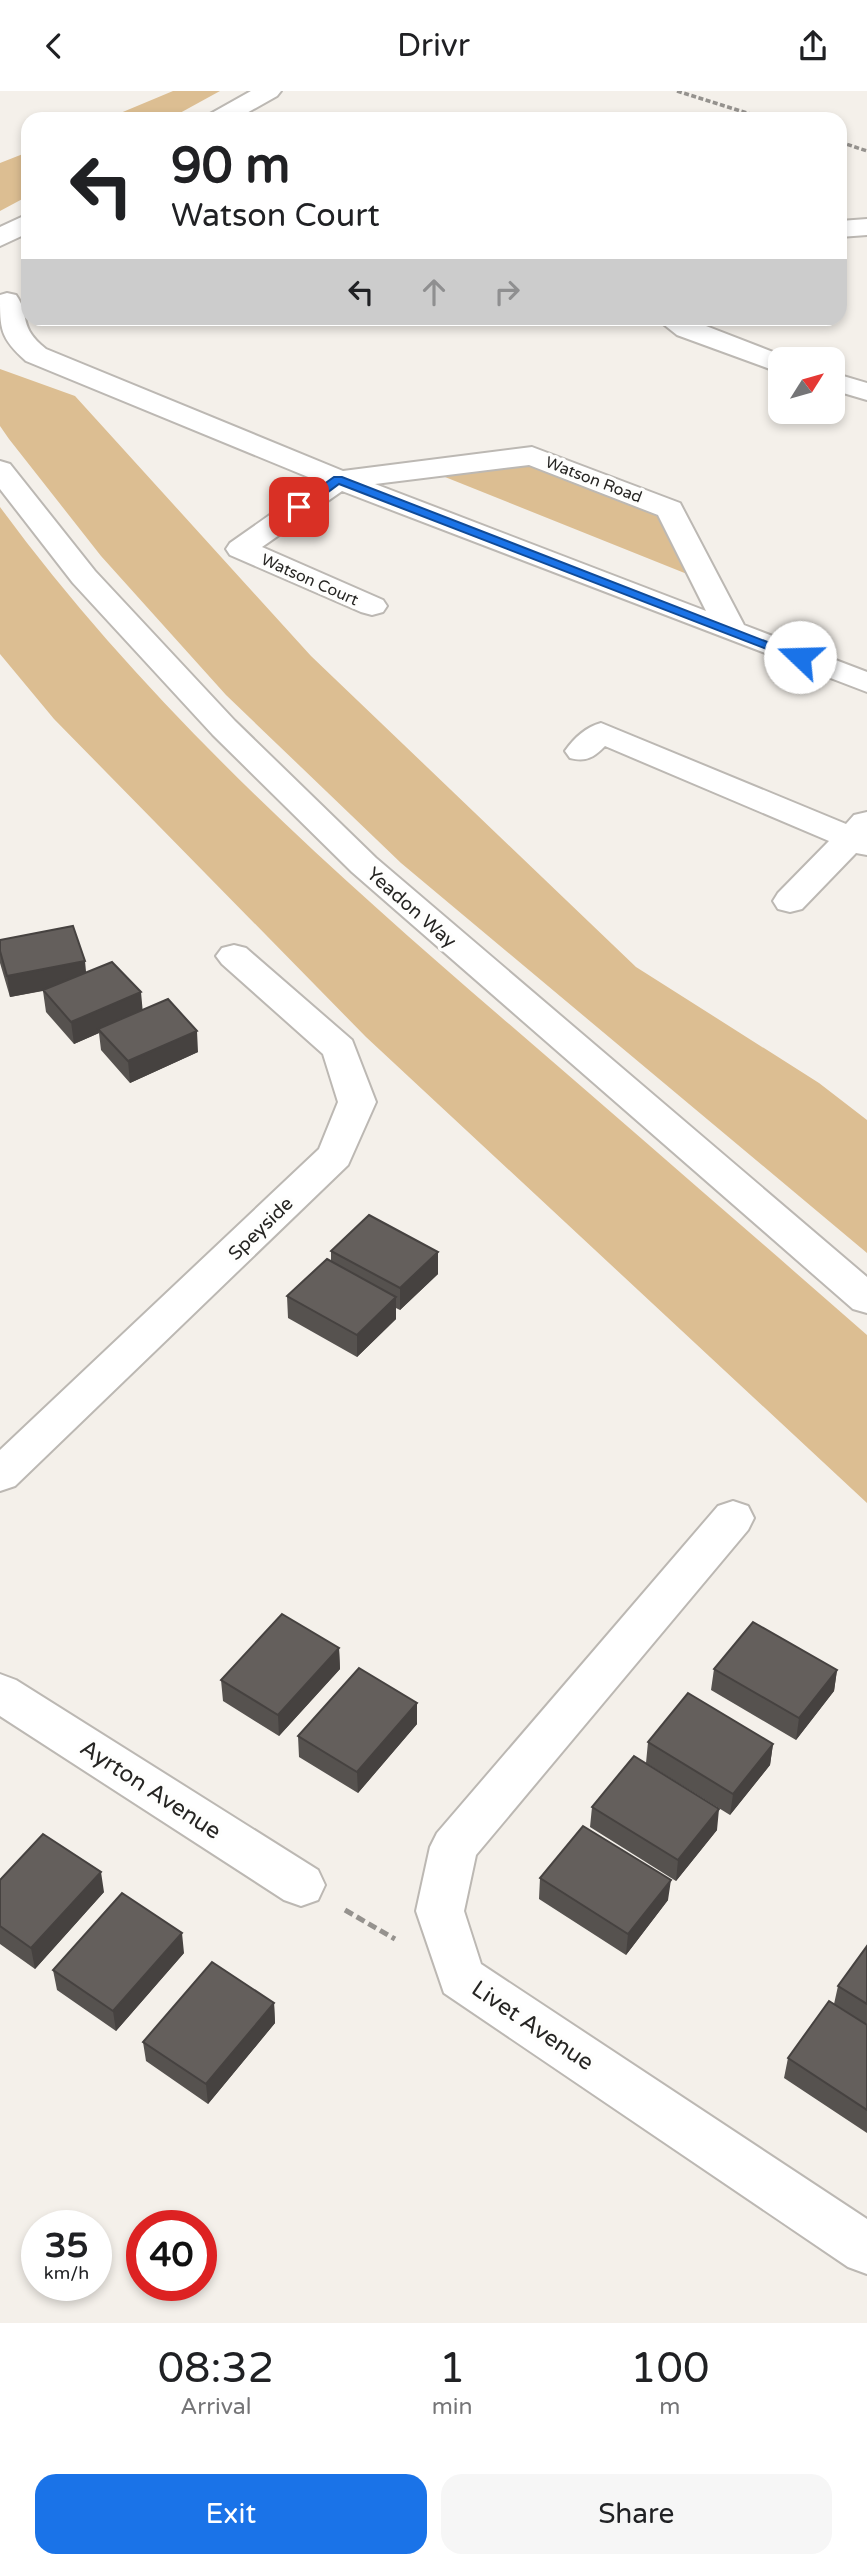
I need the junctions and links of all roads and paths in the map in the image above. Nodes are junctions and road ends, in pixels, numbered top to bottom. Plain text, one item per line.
1 (269, 91) edge
2 (677, 91) edge
3 (231, 112) edge
4 (744, 112) edge
5 (847, 144) edge
6 (867, 151) edge
7 (21, 226) edge
8 (867, 227) edge
9 (847, 228) edge
10 (0, 237) edge
11 (11, 300) edge
12 (681, 326) edge
13 (768, 359) edge
14 (845, 385) edge
15 (867, 392) edge
16 (0, 470) edge
17 (338, 480) junction
18 (372, 606) dead end
19 (732, 632) junction
20 (867, 683) edge
21 (581, 751) dead end
22 (861, 834) edge
23 (790, 901) dead end
24 (234, 956) dead end
25 (867, 1299) edge
26 (0, 1475) edge
27 (733, 1518) dead end
28 (0, 1693) edge
29 (301, 1885) joint
30 (461, 1978) junction
31 (867, 2249) edge

1 - 3 street
2 - 4 path
5 - 6 path
7 - 10 street
8 - 9 street
11 - 17 street, Watson Road
12 - 13 street
14 - 15 street
16 - 25 street, Yeadon Way
17 - 18 street, Watson Court
17 - 19 street, Watson Road
17 - 19 street, Watson Road
19 - 20 street, Watson Road
21 - 22 street
22 - 23 street
24 - 26 street, Speyside
27 - 30 street, Livet Avenue
28 - 29 street, Ayrton Avenue
29 - 30 path
30 - 31 street, Livet Avenue

